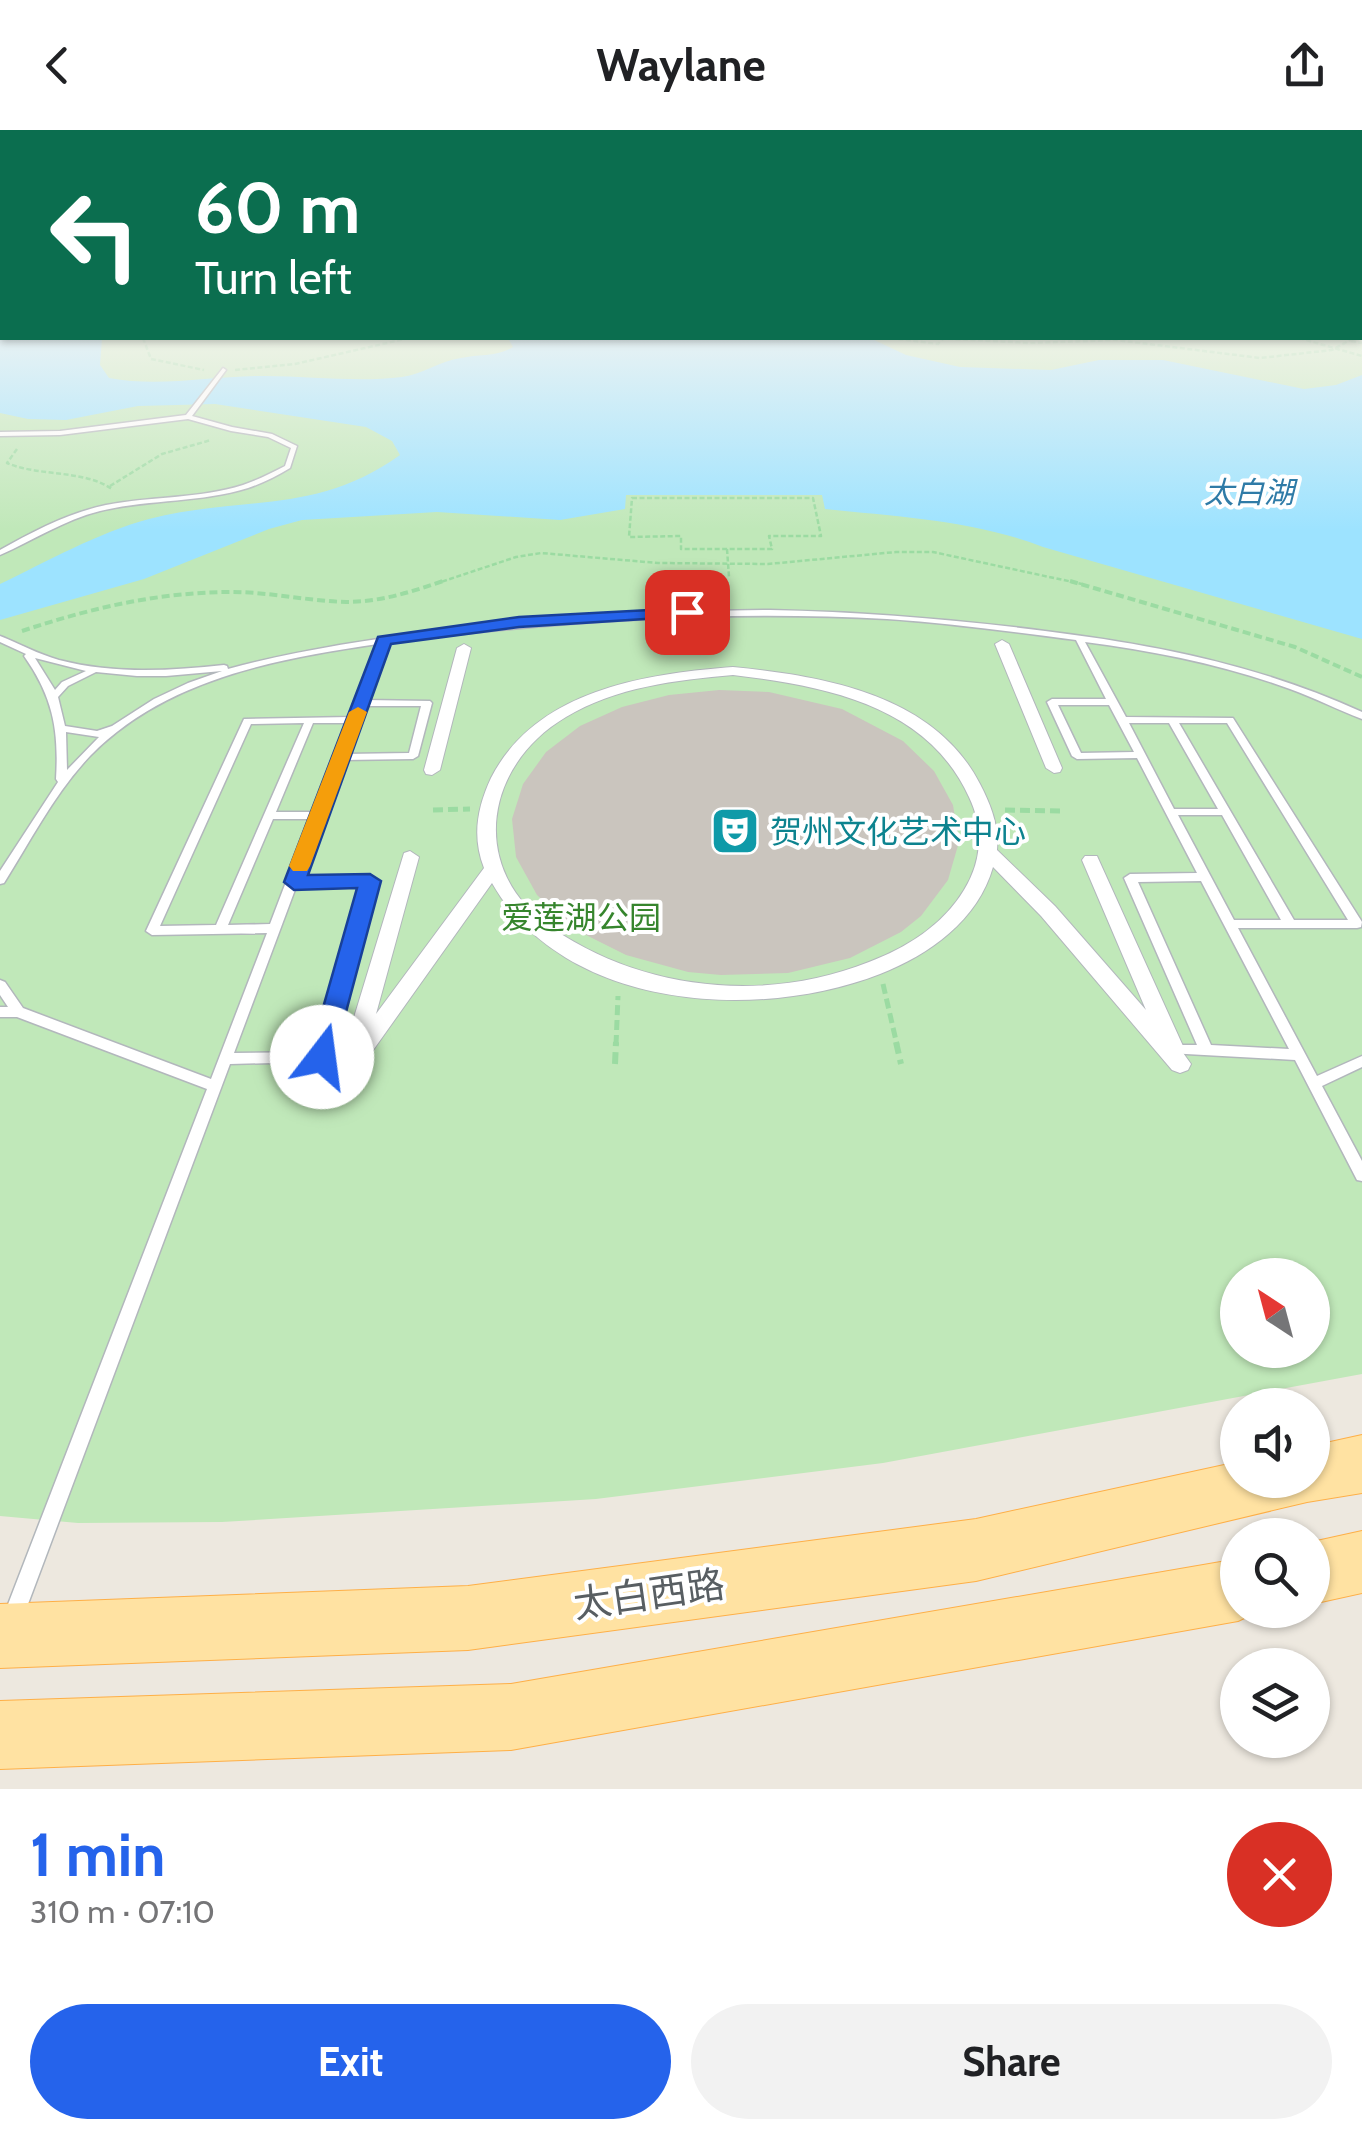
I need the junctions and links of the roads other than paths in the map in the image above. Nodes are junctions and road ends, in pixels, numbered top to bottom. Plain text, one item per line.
1 (218, 375) edge
2 (188, 417) junction
3 (0, 434) edge
4 (0, 554) edge
5 (1078, 638) junction
6 (0, 639) edge
7 (384, 640) junction
8 (1002, 644) dead end
9 (464, 648) dead end
10 (27, 654) junction
11 (251, 664) junction
12 (94, 672) junction
13 (160, 674) junction
14 (54, 696) junction
15 (166, 698) junction
16 (1112, 702) junction
17 (361, 703) junction
18 (1362, 716) edge
19 (310, 720) junction
20 (355, 720) junction
21 (1122, 720) junction
22 (1172, 720) junction
23 (63, 728) junction
24 (116, 729) junction
25 (1140, 755) junction
26 (340, 757) junction
27 (1054, 768) dead end
28 (432, 770) dead end
29 (61, 779) junction
30 (1170, 812) junction
31 (1225, 812) junction
32 (269, 815) junction
33 (318, 816) junction
34 (988, 852) junction
35 (410, 857) dead end
36 (1091, 860) dead end
37 (493, 869) junction
38 (1203, 877) junction
39 (0, 880) edge
40 (294, 882) junction
41 (1228, 924) junction
42 (1290, 924) junction
43 (276, 928) junction
44 (220, 929) junction
45 (0, 985) edge
46 (0, 1012) edge
47 (18, 1012) junction
48 (1173, 1048) junction
49 (1206, 1050) junction
50 (1298, 1054) junction
51 (354, 1056) junction
52 (322, 1057) junction
53 (226, 1059) junction
54 (1362, 1062) edge
55 (1314, 1084) junction
56 (215, 1086) junction
57 (1362, 1175) edge
58 (1362, 1464) edge
59 (1330, 1471) edge
60 (1220, 1496) edge
61 (1362, 1562) edge
62 (1330, 1569) edge
63 (1220, 1593) edge
64 (3, 1636) edge
65 (0, 1734) edge

1 - 2 lane
2 - 3 lane
2 - 4 lane
5 - 7 lane
5 - 16 lane
5 - 18 lane
6 - 10 lane
7 - 11 lane
7 - 17 lane
8 - 27 street
9 - 28 street
10 - 12 lane
10 - 14 lane
11 - 13 lane
11 - 15 lane
12 - 13 lane
12 - 14 lane
13 - 15 lane
14 - 23 lane
15 - 24 lane
16 - 21 lane
16 - 25 lane
17 - 20 lane
17 - 26 lane
19 - 20 lane
19 - 32 lane
19 - 44 lane
20 - 26 lane
21 - 22 lane
21 - 25 lane
22 - 31 lane
22 - 42 lane
23 - 24 lane
23 - 29 lane
24 - 29 lane
25 - 30 lane
26 - 33 lane
29 - 39 lane
30 - 31 lane
30 - 38 lane
31 - 42 lane
32 - 33 lane
32 - 44 lane
33 - 40 lane
34 - 37 street
34 - 37 street
34 - 48 street
35 - 51 street
36 - 48 street
37 - 51 street
38 - 41 lane
38 - 49 lane
40 - 43 lane
40 - 52 lane
41 - 42 lane
41 - 50 lane
43 - 44 lane
43 - 53 lane
45 - 47 lane
46 - 47 lane
47 - 56 lane
48 - 49 lane
49 - 50 lane
50 - 55 lane
51 - 52 lane
52 - 53 lane
53 - 56 lane
54 - 55 lane
55 - 57 lane
56 - 64 lane
58 - 59 main road
60 - 64 main road, 太白西路
61 - 62 main road
63 - 65 main road

